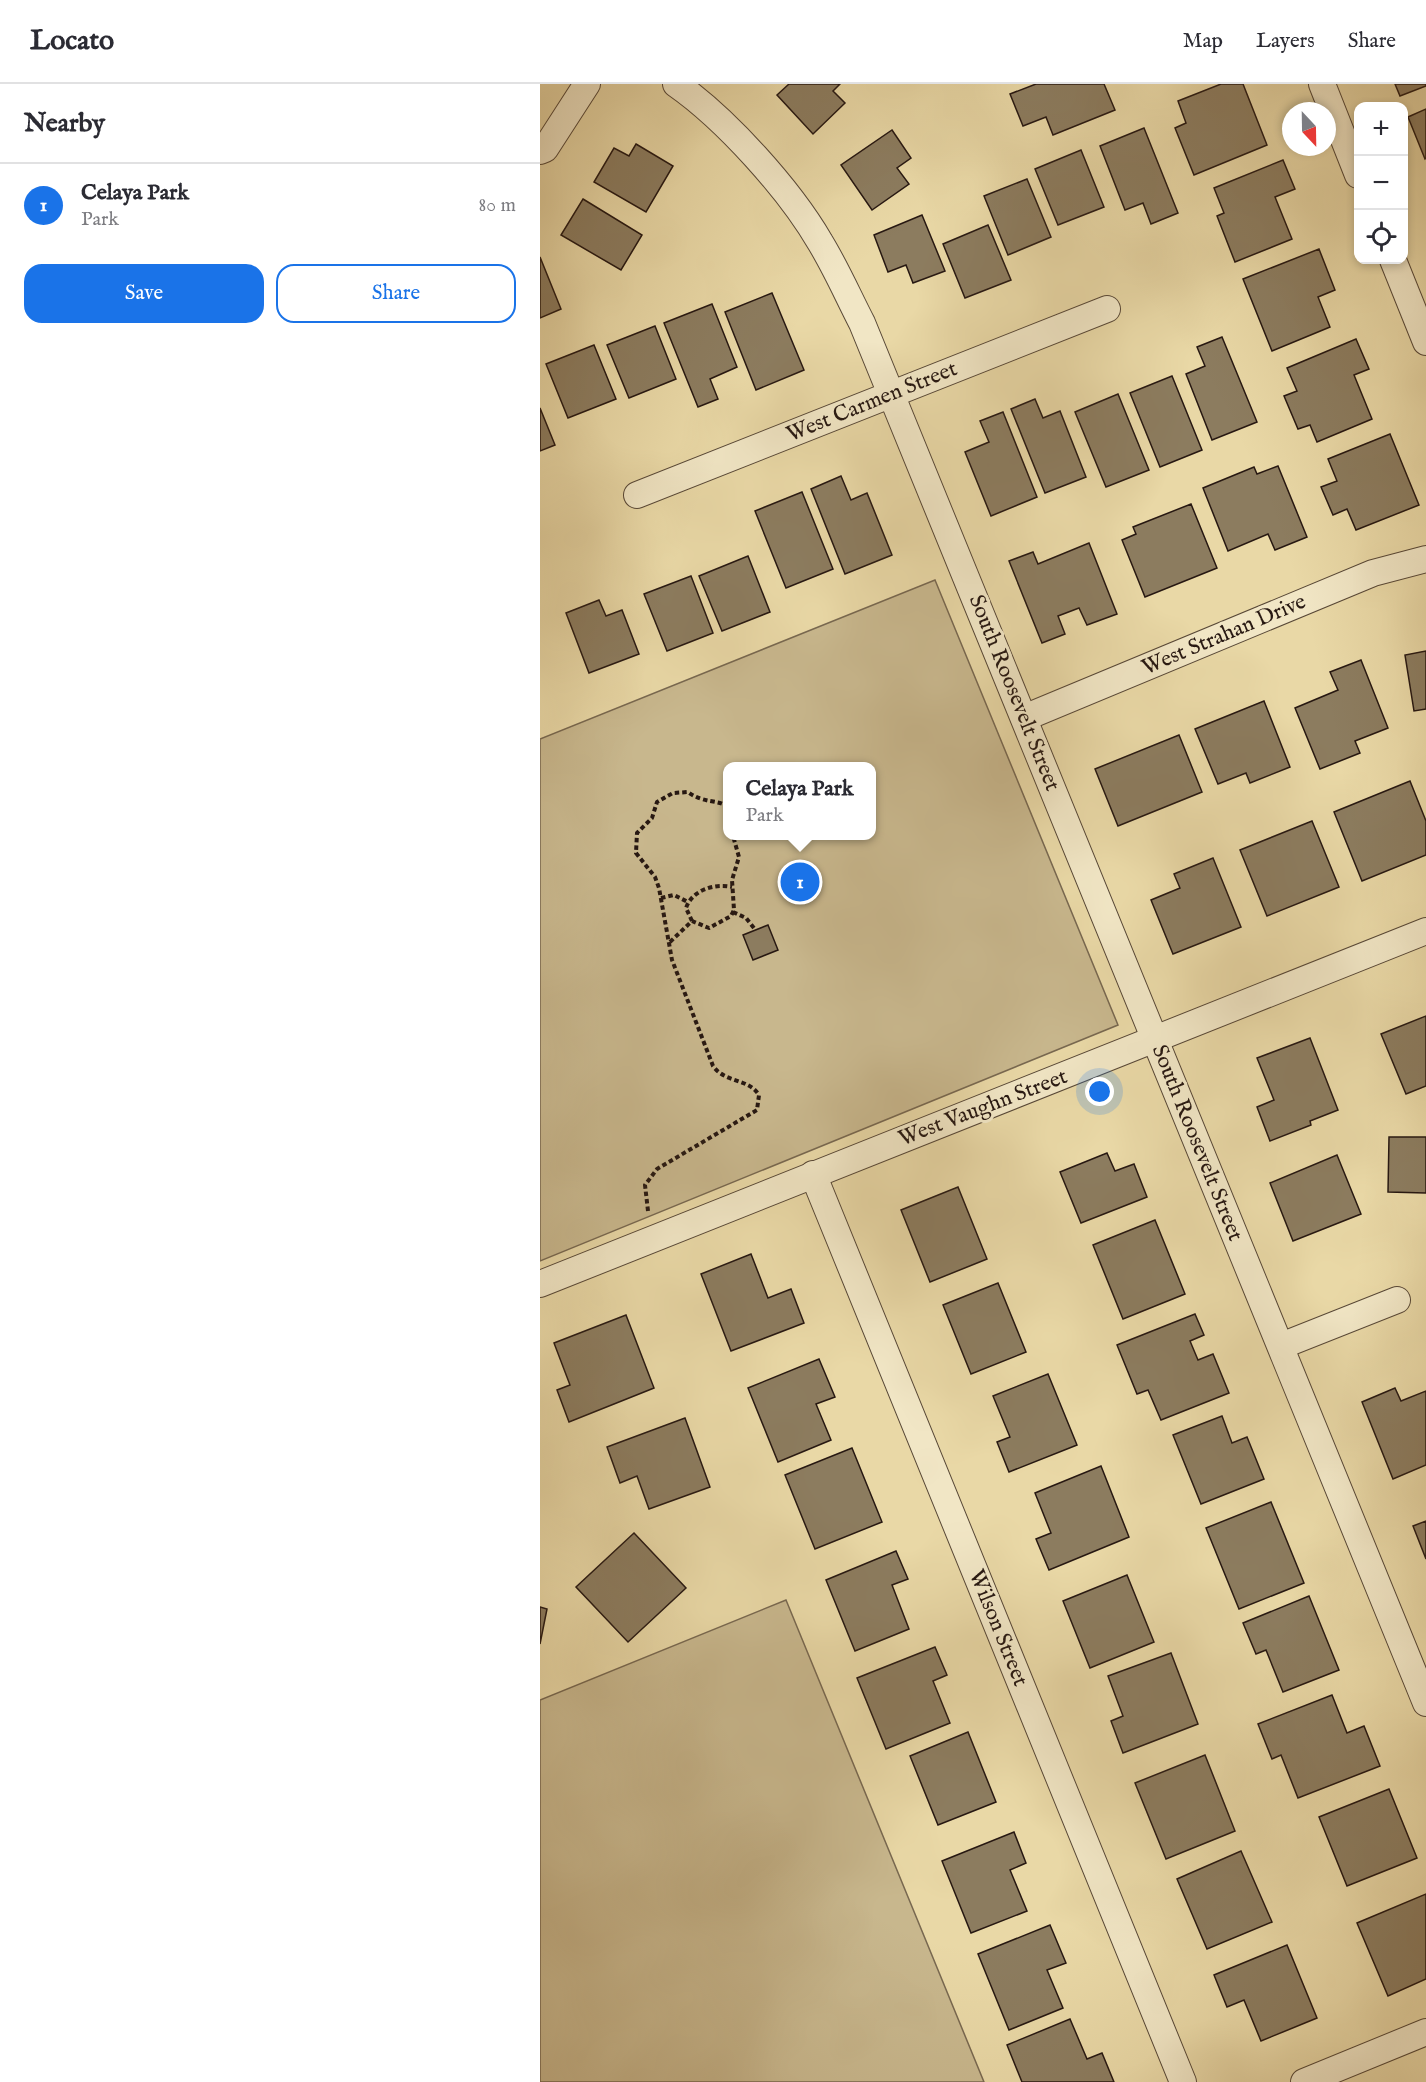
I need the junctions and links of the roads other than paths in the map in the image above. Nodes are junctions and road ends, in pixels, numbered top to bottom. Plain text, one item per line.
1 (587, 84) edge
2 (676, 84) edge
3 (1322, 84) edge
4 (540, 151) edge
5 (1354, 163) edge
6 (1395, 264) edge
7 (1107, 309) dead end
8 (1426, 342) edge
9 (892, 394) junction
10 (637, 495) dead end
11 (1426, 559) edge
12 (1024, 718) junction
13 (1426, 931) edge
14 (1155, 1040) junction
15 (813, 1174) junction
16 (540, 1284) edge
17 (1397, 1300) dead end
18 (1281, 1346) junction
19 (1419, 1667) edge
20 (1426, 1703) edge
21 (1426, 2032) edge
22 (1183, 2082) edge
23 (1304, 2082) edge

1 - 4 street
2 - 9 street, South Roosevelt Street
3 - 5 street
6 - 8 street
7 - 9 street, West Carmen Street
9 - 10 street, West Carmen Street
9 - 12 street, South Roosevelt Street
11 - 12 street, West Strahan Drive
12 - 14 street, South Roosevelt Street
13 - 14 street, West Vaughn Street
14 - 15 street, West Vaughn Street
14 - 18 street, South Roosevelt Street
15 - 16 street, West Vaughn Street
15 - 22 street, Wilson Street
17 - 18 street
18 - 19 street, South Roosevelt Street
19 - 20 street, South Roosevelt Street
21 - 23 street

